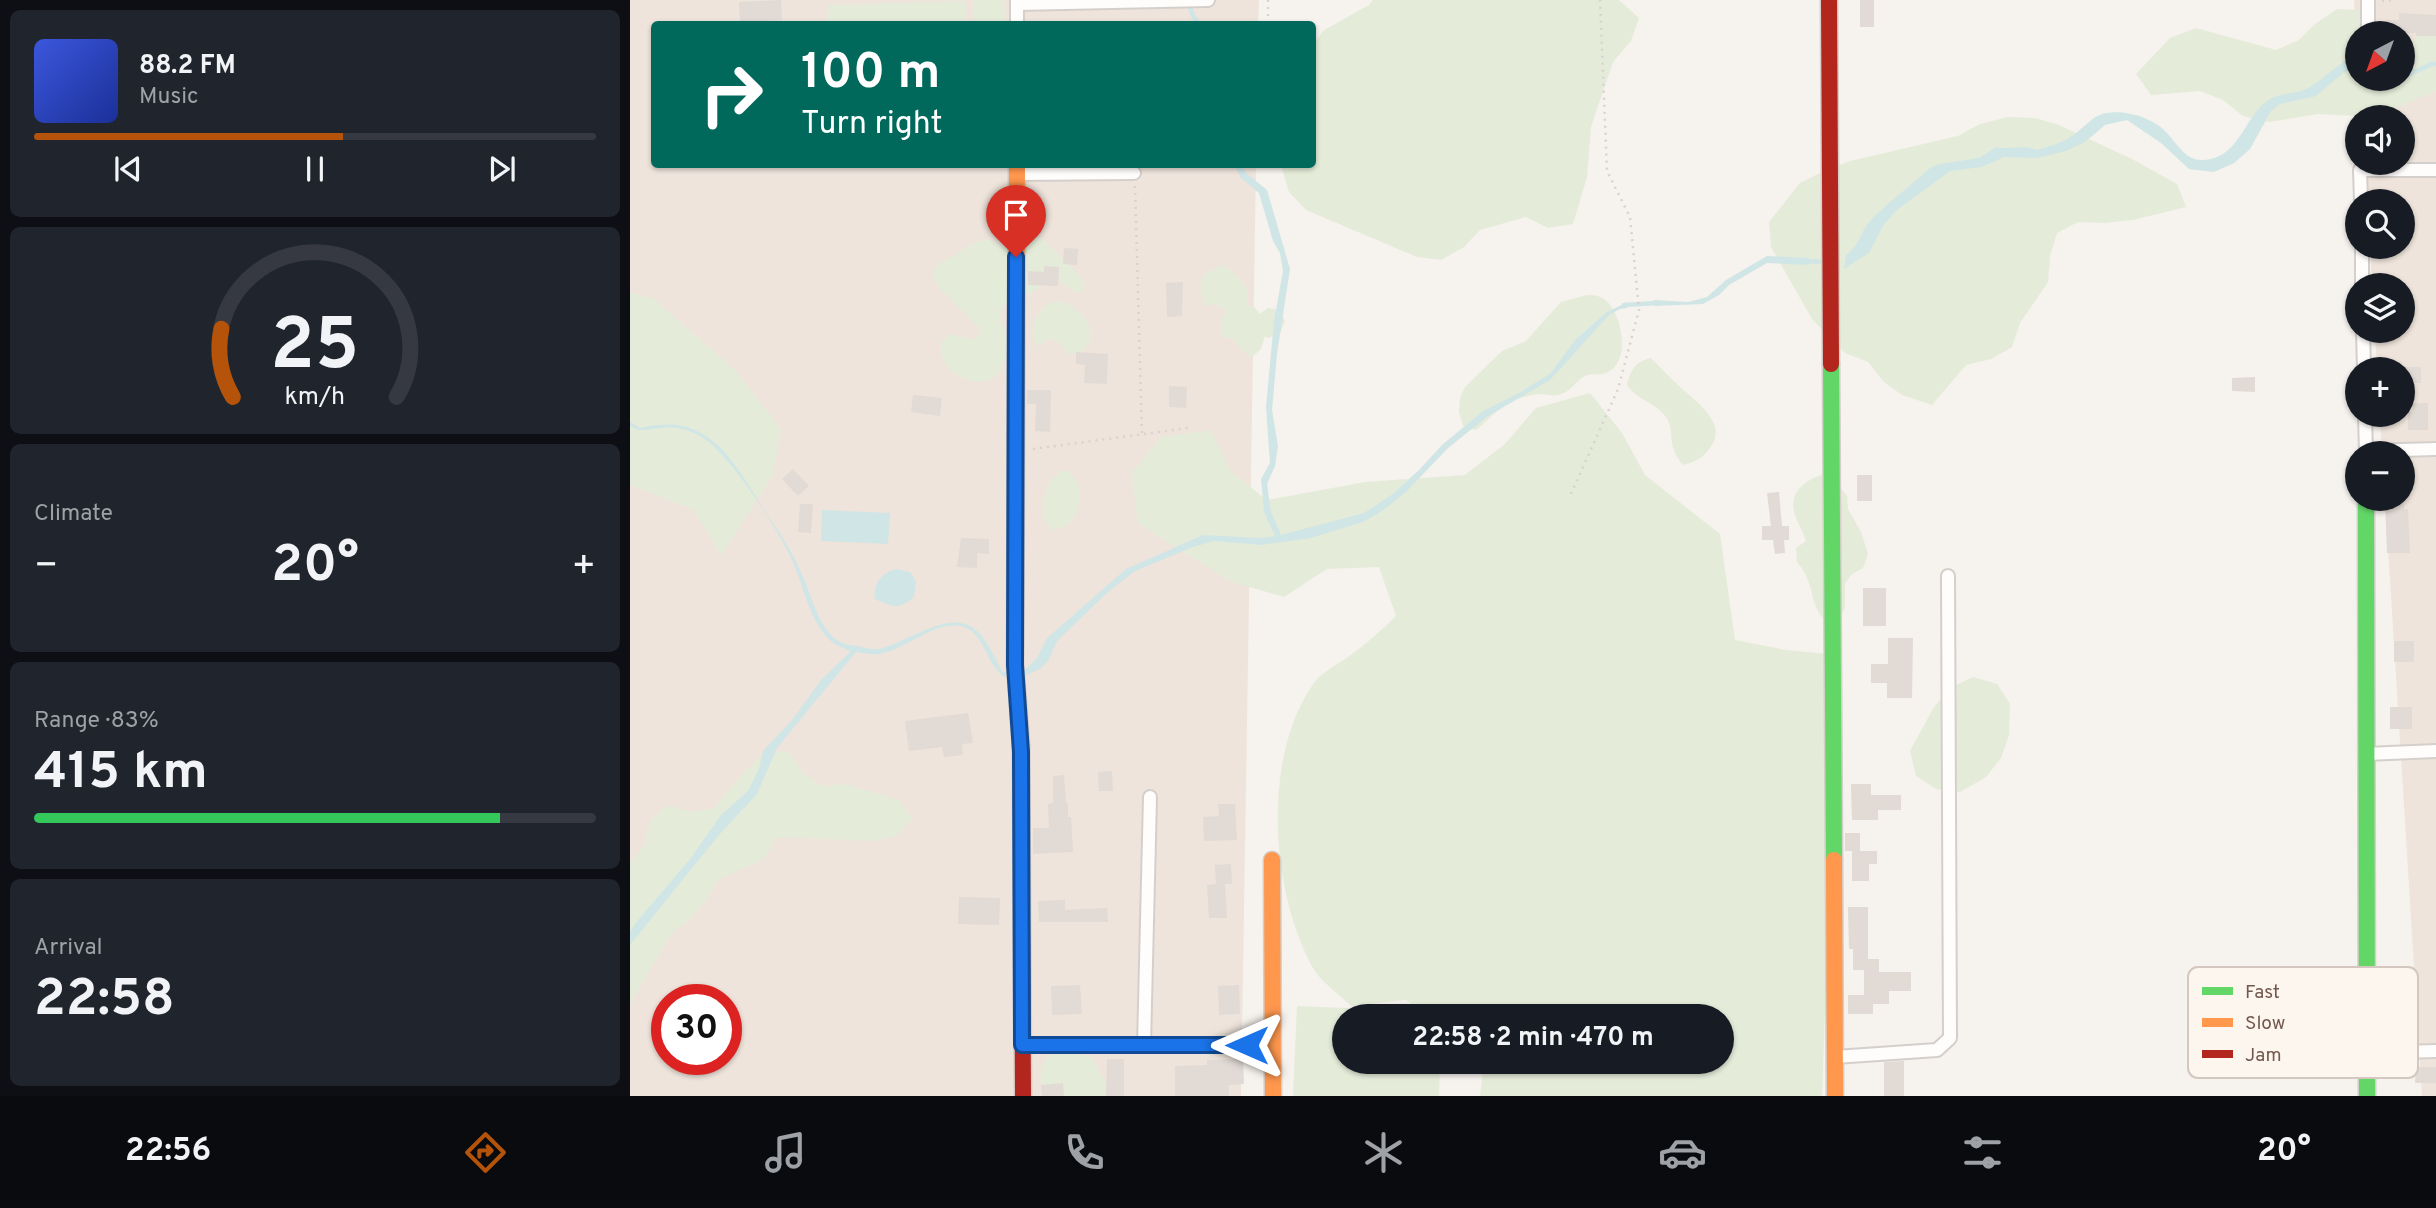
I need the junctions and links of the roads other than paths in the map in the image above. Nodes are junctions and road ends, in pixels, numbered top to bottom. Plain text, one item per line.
1 (1192, 0) edge
2 (1208, 0) edge
3 (1829, 0) edge
4 (2368, 0) edge
5 (1182, 1) edge
6 (1017, 2) edge
7 (1017, 21) edge
8 (2368, 21) edge
9 (1017, 169) edge
10 (2436, 170) edge
11 (1134, 173) road end
12 (2361, 189) edge
13 (2436, 449) edge
14 (2415, 450) edge
15 (2366, 511) edge
16 (1948, 576) dead end
17 (2436, 751) edge
18 (2366, 754) junction
19 (1150, 797) dead end
20 (1272, 860) dead end
21 (2367, 967) edge
22 (1022, 1045) junction
23 (1144, 1045) junction
24 (1273, 1045) junction
25 (2436, 1051) edge
26 (2418, 1052) edge
27 (1835, 1057) junction
28 (2367, 1078) edge
29 (1023, 1096) edge
30 (1273, 1096) edge
31 (1835, 1096) edge
32 (2367, 1096) edge

1 - 2 street
1 - 5 street
3 - 27 street
4 - 8 street
5 - 6 street
6 - 7 street
9 - 11 street
9 - 22 street
10 - 12 street
13 - 14 street
15 - 18 street
16 - 27 street
17 - 18 street
18 - 21 street
19 - 23 street
20 - 24 street
22 - 23 street
22 - 29 street
23 - 24 street
24 - 30 street
25 - 26 street
27 - 31 street
28 - 32 street

